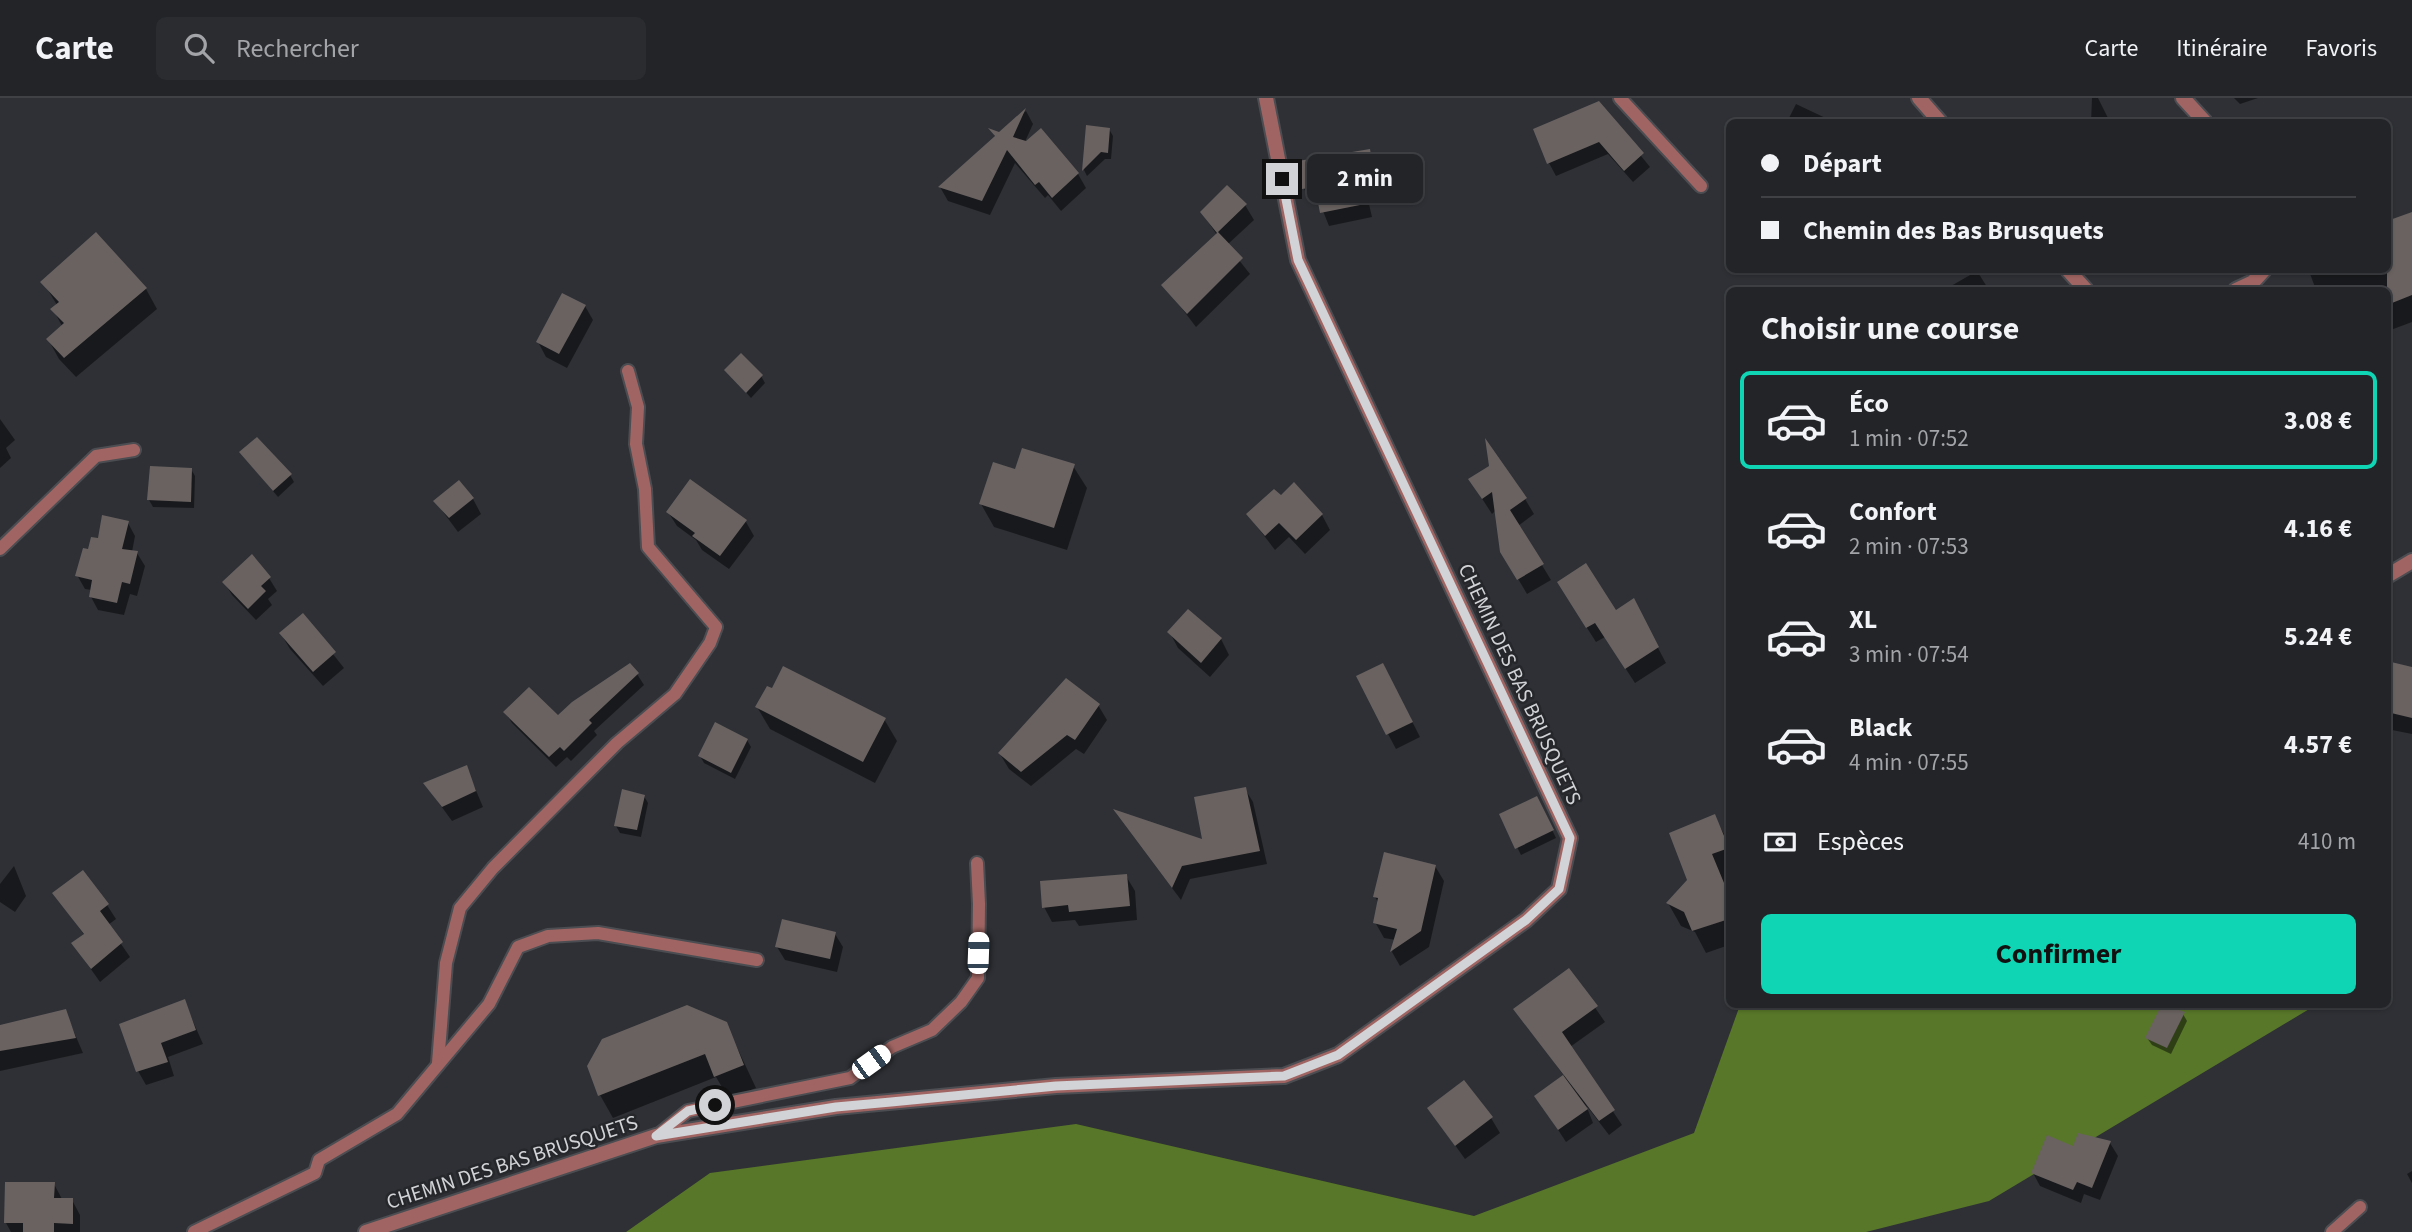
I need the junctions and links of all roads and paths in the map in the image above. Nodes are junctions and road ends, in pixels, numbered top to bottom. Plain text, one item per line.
1 (1266, 98) edge
2 (1620, 98) edge
3 (1919, 98) edge
4 (2183, 98) edge
5 (1937, 119) edge
6 (2203, 119) edge
7 (1701, 186) dead end
8 (2071, 273) edge
9 (2261, 273) edge
10 (2083, 287) edge
11 (2242, 287) edge
12 (628, 371) dead end
13 (134, 450) dead end
14 (0, 549) edge
15 (2412, 561) edge
16 (2391, 574) edge
17 (977, 863) dead end
18 (757, 960) dead end
19 (439, 1063) junction
20 (656, 1136) junction
21 (2360, 1207) dead end
22 (194, 1232) edge
23 (366, 1232) edge
24 (2332, 1232) edge

1 - 20 street, CHEMIN DES BAS BRUSQUETS
2 - 7 lane
3 - 5 street
4 - 6 street
8 - 10 street
9 - 11 street
12 - 19 lane
13 - 14 lane
15 - 16 street
17 - 20 lane
18 - 19 lane
19 - 22 lane
20 - 23 street, CHEMIN DES BAS BRUSQUETS
21 - 24 lane

